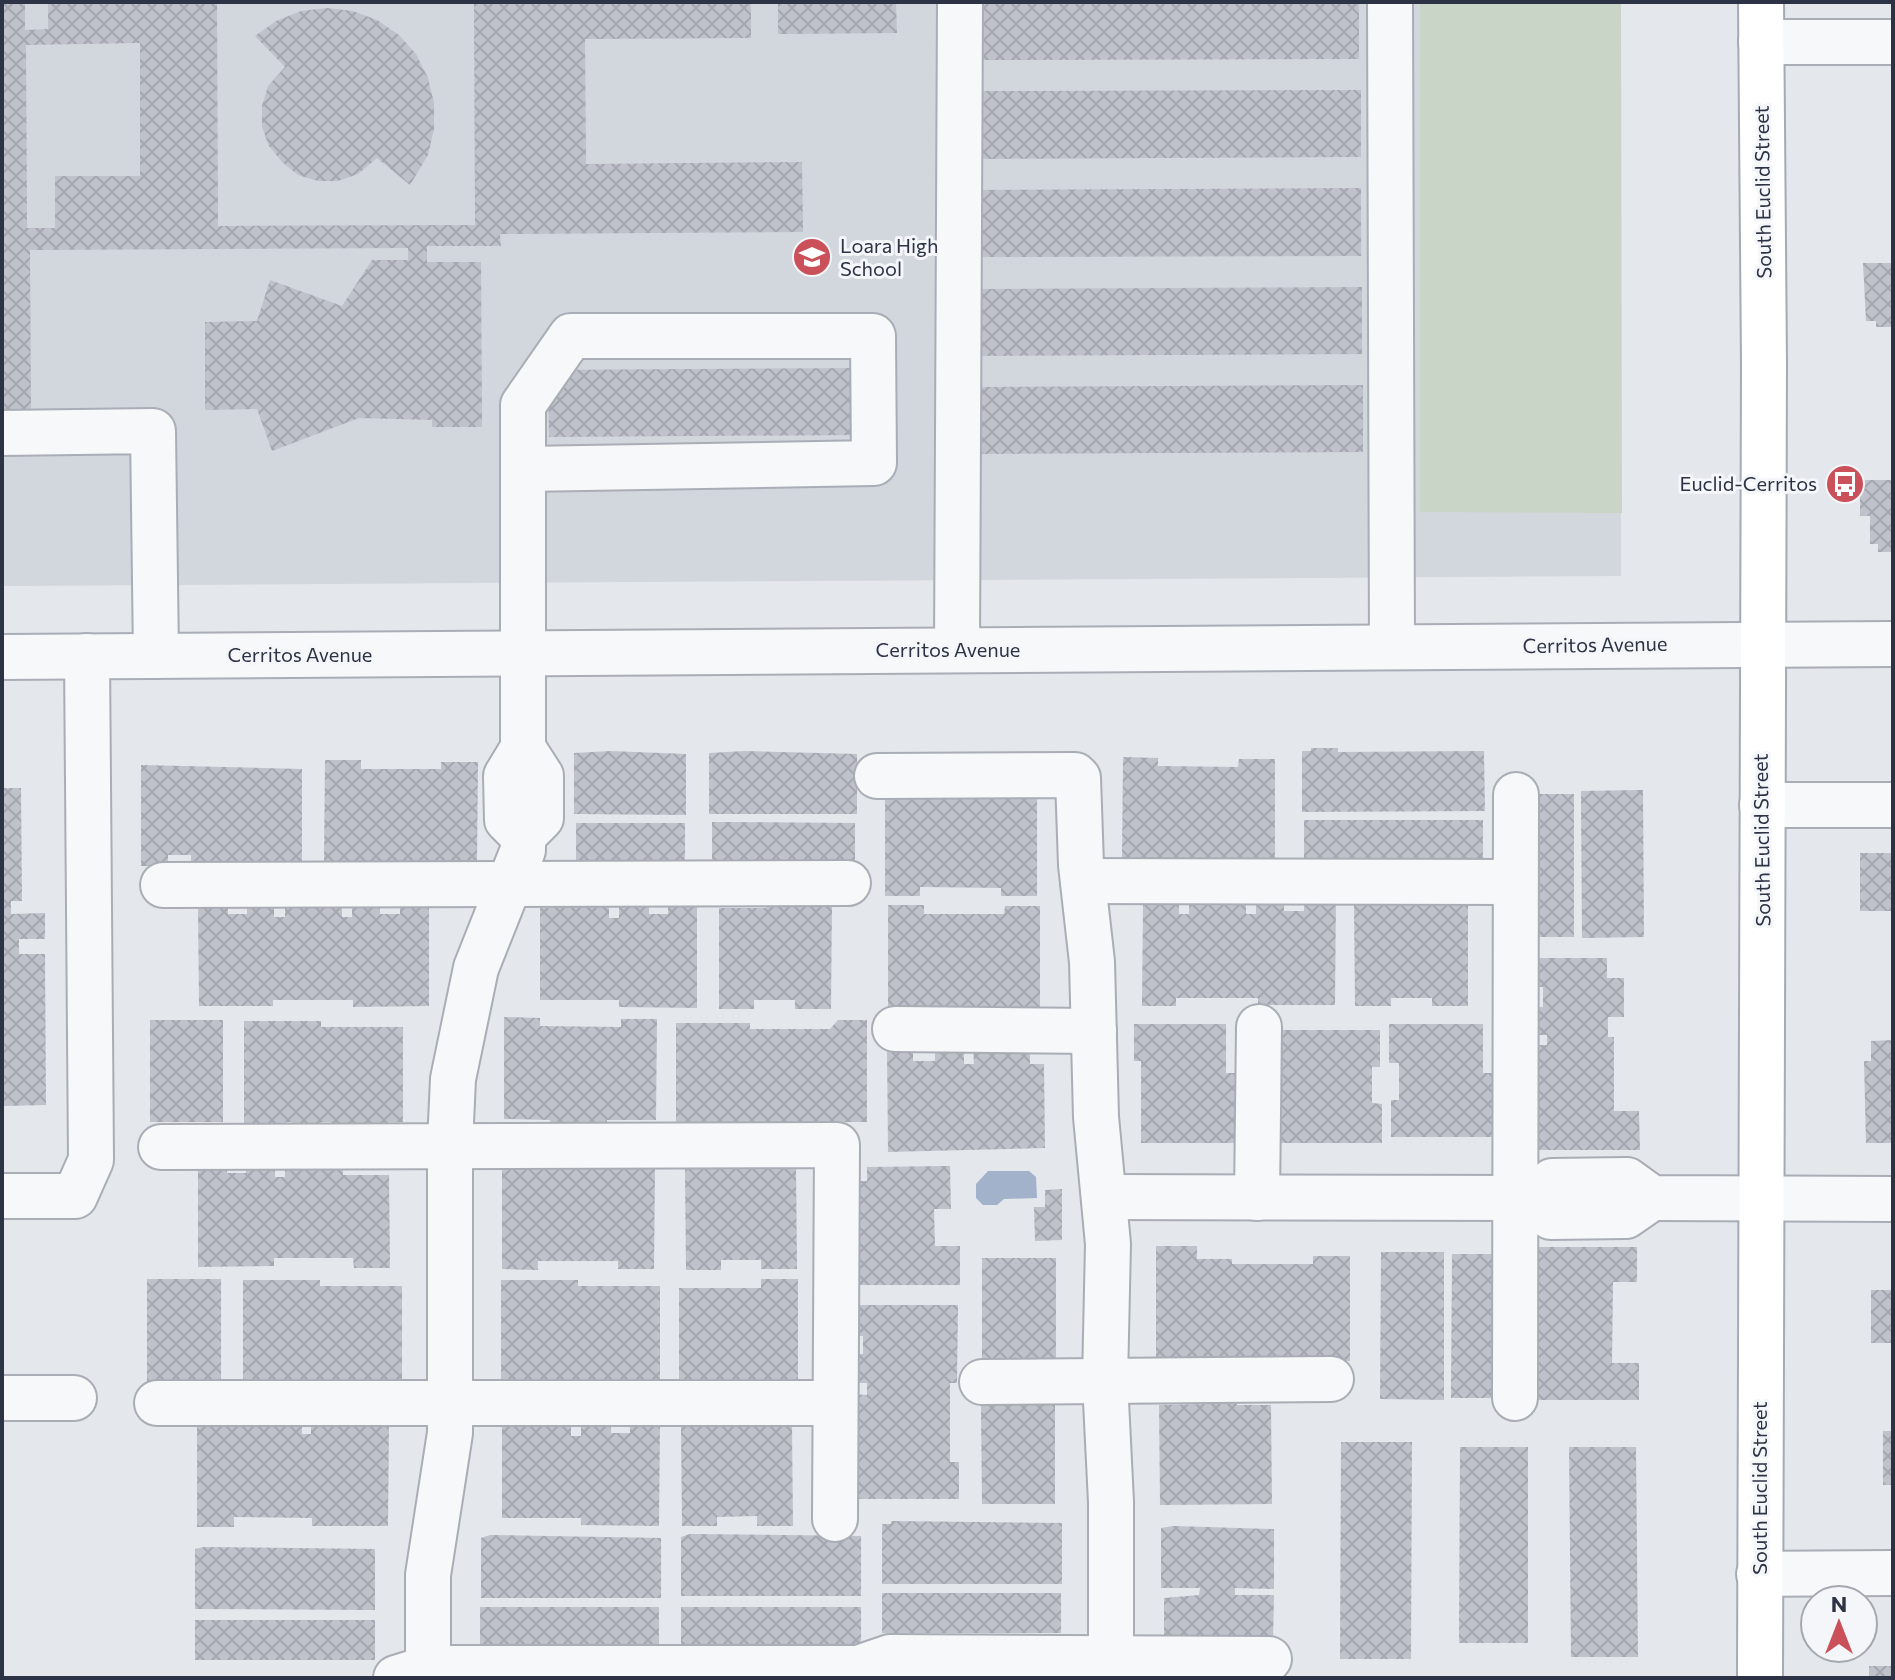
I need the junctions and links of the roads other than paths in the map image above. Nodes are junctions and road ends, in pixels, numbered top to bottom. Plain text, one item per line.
1 (960, 2) edge
2 (1390, 2) edge
3 (1761, 22) edge
4 (1893, 42) edge
5 (2, 433) edge
6 (524, 469) junction
7 (1761, 644) junction
8 (1893, 644) edge
9 (1392, 647) junction
10 (957, 650) junction
11 (524, 654) junction
12 (87, 656) junction
13 (156, 656) junction
14 (2, 657) edge
15 (877, 776) dead end
16 (1516, 795) dead end
17 (1762, 805) junction
18 (1893, 805) edge
19 (1083, 881) junction
20 (1515, 882) junction
21 (511, 883) junction
22 (848, 883) dead end
23 (163, 885) dead end
24 (1259, 1027) dead end
25 (895, 1029) dead end
26 (1094, 1031) junction
27 (450, 1144) junction
28 (161, 1147) dead end
29 (2, 1196) edge
30 (1105, 1197) junction
31 (1257, 1198) junction
32 (1525, 1198) junction
33 (1761, 1198) junction
34 (1893, 1199) edge
35 (1331, 1379) dead end
36 (1105, 1381) junction
37 (982, 1382) dead end
38 (2, 1398) edge
39 (74, 1398) dead end
40 (1515, 1398) dead end
41 (157, 1403) dead end
42 (451, 1403) junction
43 (834, 1403) junction
44 (835, 1519) dead end
45 (1893, 1573) edge
46 (1759, 1574) junction
47 (1111, 1658) junction
48 (1269, 1659) dead end
49 (412, 1673) edge
50 (1760, 1678) edge

1 - 10 street
2 - 9 street
3 - 4 street
3 - 7 main road, South Euclid Street
5 - 13 street
6 - 6 street
6 - 11 street
7 - 8 street, Cerritos Avenue
7 - 9 street, Cerritos Avenue
7 - 17 main road, South Euclid Street
9 - 10 street, Cerritos Avenue
10 - 11 street, Cerritos Avenue
11 - 13 street, Cerritos Avenue
11 - 21 street
12 - 13 street, Cerritos Avenue
12 - 14 street, Cerritos Avenue
12 - 29 street
15 - 19 street
16 - 20 street
17 - 18 street
17 - 33 main road, South Euclid Street
19 - 20 street
19 - 26 street
20 - 32 street
21 - 22 street
21 - 23 street
21 - 27 street
24 - 31 street
25 - 26 street
26 - 30 street
27 - 28 street
27 - 42 street
27 - 43 street
30 - 31 street
30 - 36 street
31 - 32 street
32 - 33 street
32 - 40 street
33 - 34 street
33 - 46 main road, South Euclid Street
35 - 36 street
36 - 37 street
36 - 47 street
38 - 39 street
41 - 42 street
42 - 43 street
42 - 49 street
43 - 44 street
45 - 46 street
46 - 50 main road, South Euclid Street
47 - 48 street
47 - 49 street

